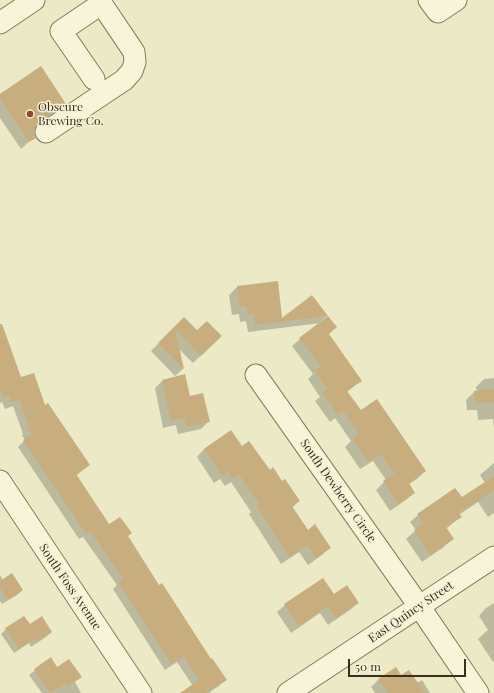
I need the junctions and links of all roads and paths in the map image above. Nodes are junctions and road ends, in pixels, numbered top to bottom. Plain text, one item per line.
1 (34, 0) edge
2 (430, 0) edge
3 (456, 0) edge
4 (100, 2) edge
5 (0, 22) edge
6 (94, 79) dead end
7 (46, 132) dead end
8 (256, 375) dead end
9 (0, 481) edge
10 (494, 556) edge
11 (419, 606) junction
12 (141, 693) edge
13 (288, 693) edge
14 (478, 693) edge

1 - 5 street
2 - 3 street
4 - 6 street
4 - 7 street
8 - 11 street, South Dewberry Circle
9 - 12 street, South Foss Avenue
10 - 11 street, East Quincy Street
11 - 13 street, East Quincy Street
11 - 14 street, South Dewberry Circle

